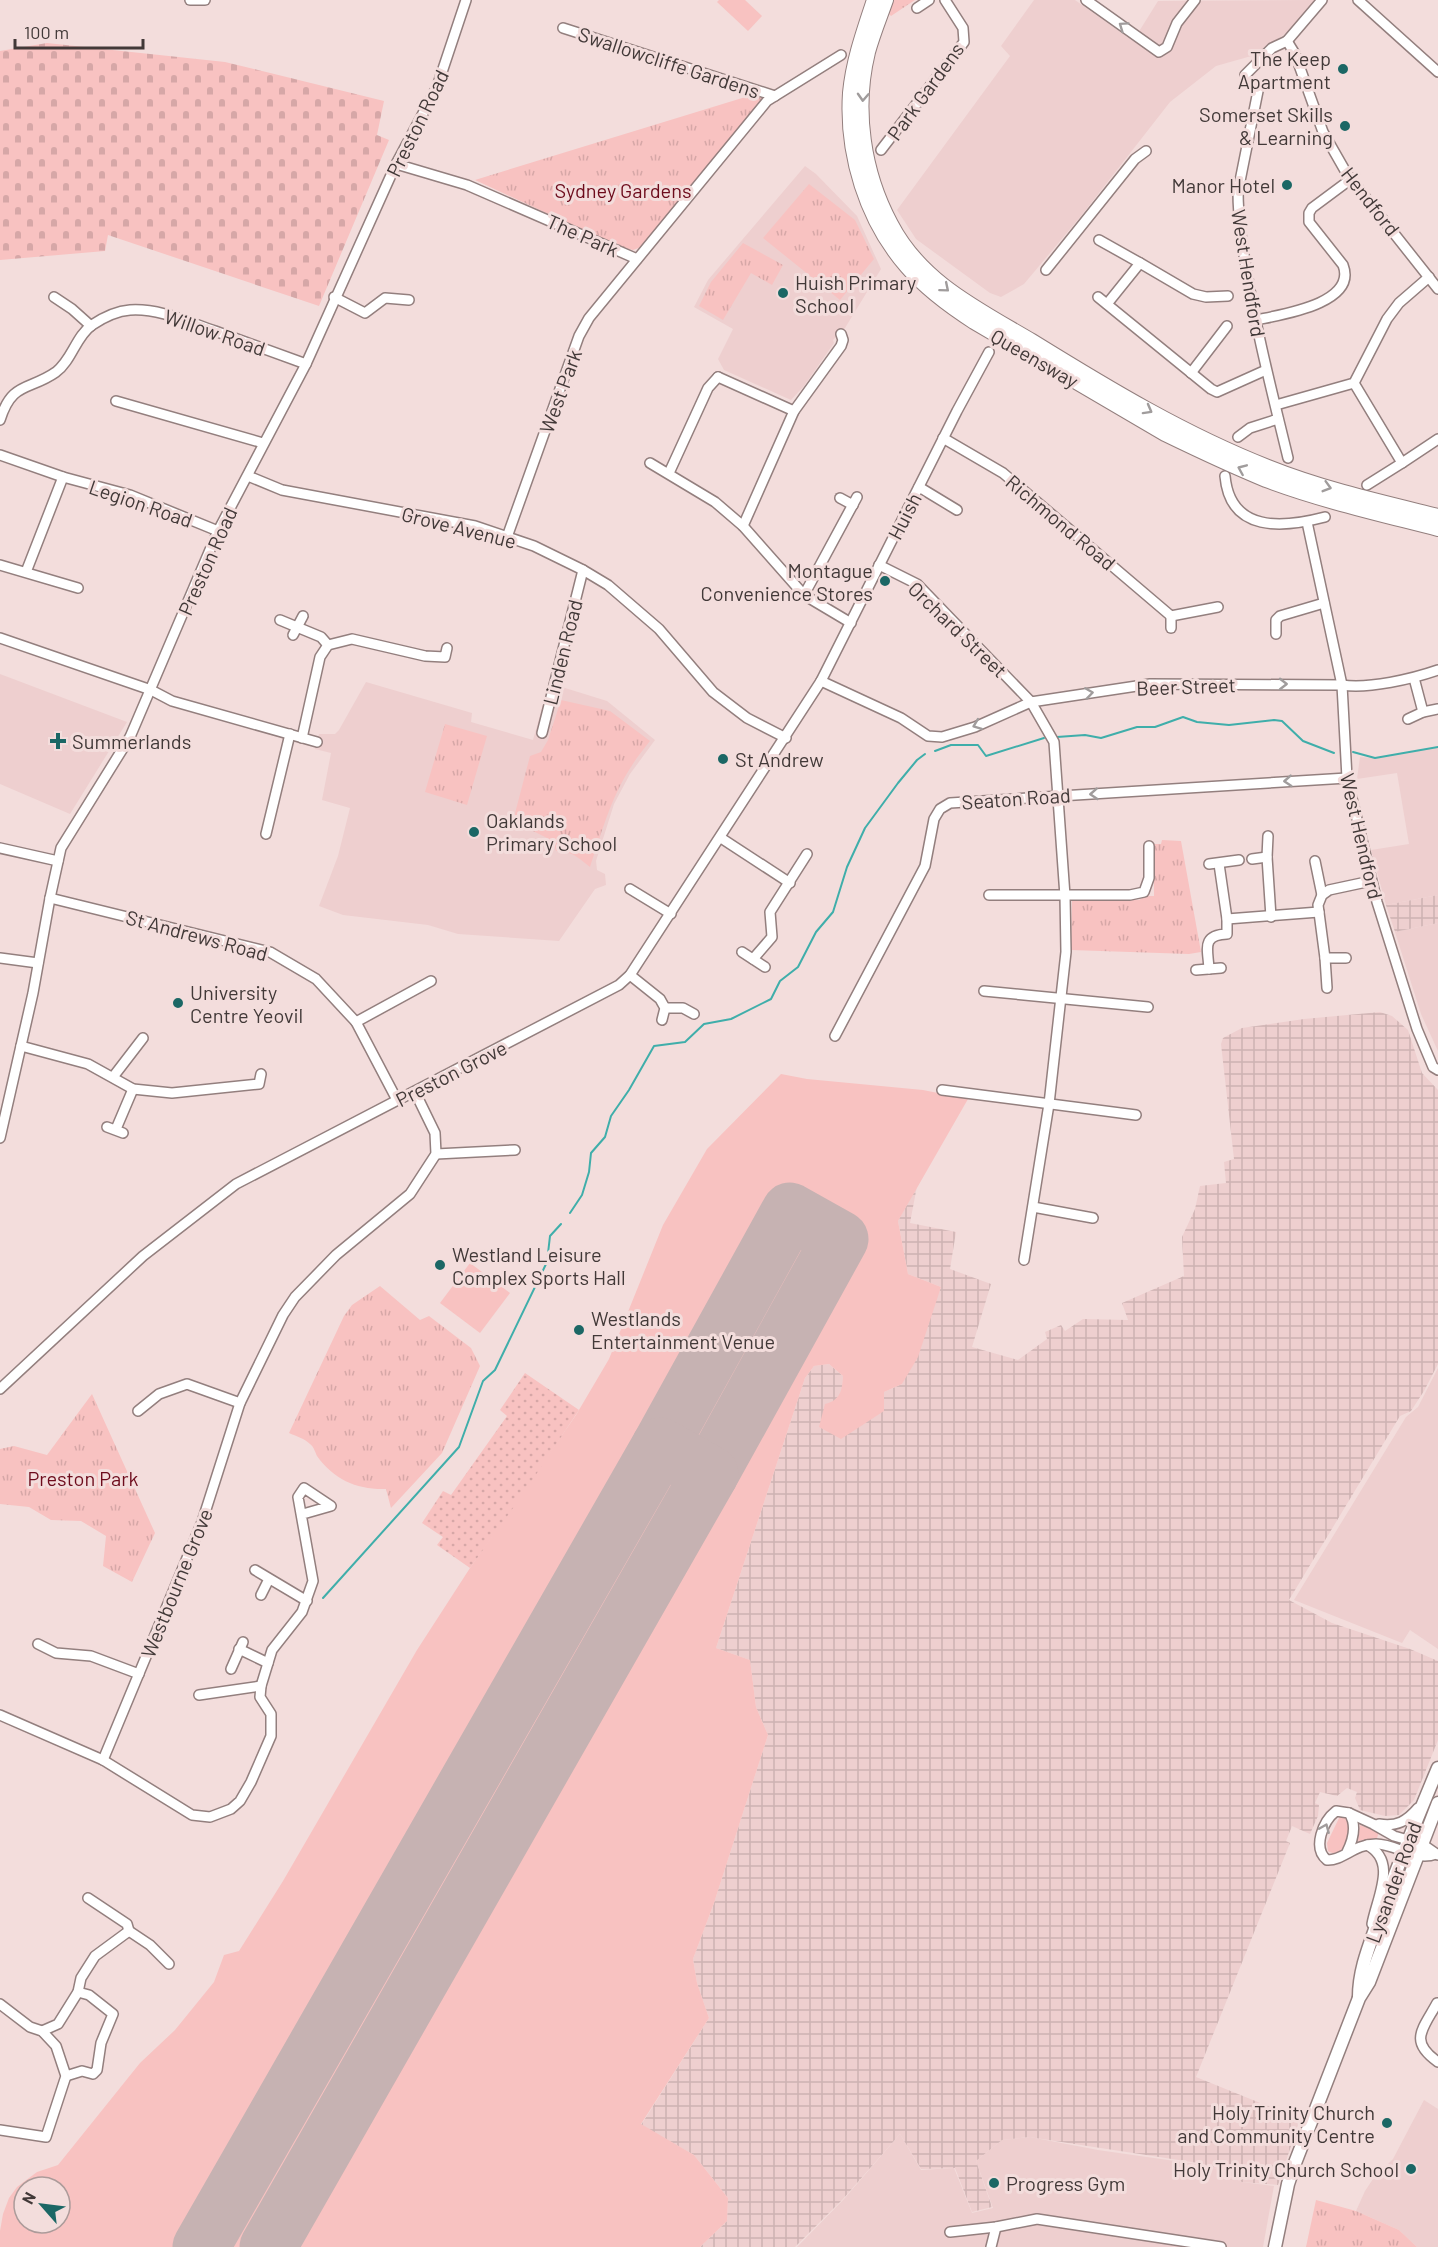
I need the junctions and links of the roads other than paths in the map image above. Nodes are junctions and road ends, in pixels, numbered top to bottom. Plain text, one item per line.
1 (190, 0) edge
2 (205, 0) edge
3 (466, 0) edge
4 (874, 0) edge
5 (886, 0) edge
6 (929, 0) edge
7 (945, 0) edge
8 (1086, 0) edge
9 (1195, 0) edge
10 (1322, 0) edge
11 (1358, 0) edge
12 (917, 8) dead end
13 (563, 28) dead end
14 (1287, 41) junction
15 (841, 55) dead end
16 (1438, 72) edge
17 (1245, 75) dead end
18 (1259, 86) dead end
19 (775, 96) junction
20 (882, 150) dead end
21 (1146, 151) dead end
22 (396, 164) junction
23 (1351, 179) junction
24 (1099, 240) dead end
25 (637, 259) junction
26 (1140, 263) junction
27 (1046, 270) dead end
28 (1429, 278) junction
29 (1438, 289) edge
30 (1228, 296) dead end
31 (54, 297) dead end
32 (334, 297) junction
33 (1098, 297) dead end
34 (409, 300) dead end
35 (1107, 304) junction
36 (1256, 320) junction
37 (91, 326) junction
38 (1227, 326) dead end
39 (841, 334) dead end
40 (989, 352) dead end
41 (306, 364) junction
42 (715, 365) dead end
43 (1266, 370) junction
44 (1191, 373) junction
45 (718, 377) junction
46 (1354, 383) junction
47 (116, 400) dead end
48 (1276, 405) junction
49 (794, 411) junction
50 (1278, 419) junction
51 (0, 420) edge
52 (943, 438) junction
53 (1238, 438) dead end
54 (1438, 439) edge
55 (263, 443) junction
56 (0, 455) edge
57 (1288, 458) dead end
58 (650, 463) dead end
59 (1401, 463) junction
60 (669, 473) junction
61 (248, 476) junction
62 (1225, 476) dead end
63 (63, 477) junction
64 (1367, 485) dead end
65 (919, 487) junction
66 (840, 498) dead end
67 (957, 510) dead end
68 (1438, 516) edge
69 (1325, 517) dead end
70 (1307, 522) junction
71 (743, 526) junction
72 (1438, 529) edge
73 (218, 531) junction
74 (507, 537) junction
75 (0, 565) edge
76 (879, 565) junction
77 (583, 570) junction
78 (26, 573) junction
79 (78, 588) dead end
80 (804, 595) junction
81 (1324, 603) junction
82 (1218, 607) dead end
83 (303, 616) dead end
84 (1172, 616) junction
85 (280, 620) dead end
86 (851, 623) junction
87 (1171, 628) dead end
88 (295, 631) junction
89 (1276, 634) dead end
90 (0, 638) edge
91 (328, 645) junction
92 (446, 657) dead end
93 (1438, 670) edge
94 (1414, 678) junction
95 (821, 681) junction
96 (1342, 685) junction
97 (151, 690) junction
98 (1031, 702) junction
99 (1438, 709) edge
100 (1423, 712) junction
101 (1408, 719) dead end
102 (290, 734) junction
103 (542, 734) dead end
104 (302, 738) junction
105 (786, 738) junction
106 (317, 742) dead end
107 (1347, 778) junction
108 (1059, 796) junction
109 (266, 834) dead end
110 (1268, 836) dead end
111 (721, 838) junction
112 (1149, 846) dead end
113 (0, 848) edge
114 (807, 854) dead end
115 (1267, 856) junction
116 (1252, 859) dead end
117 (1239, 860) dead end
118 (58, 861) junction
119 (1315, 861) dead end
120 (1371, 881) junction
121 (790, 883) junction
122 (630, 889) dead end
123 (989, 895) dead end
124 (1322, 895) junction
125 (1065, 896) junction
126 (50, 898) junction
127 (1320, 912) junction
128 (671, 915) junction
129 (1271, 916) junction
130 (1227, 919) junction
131 (742, 952) dead end
132 (0, 958) edge
133 (1325, 958) junction
134 (1346, 958) dead end
135 (753, 959) junction
136 (38, 963) junction
137 (765, 967) dead end
138 (1221, 968) dead end
139 (1209, 969) junction
140 (1196, 970) dead end
141 (630, 975) junction
142 (430, 981) dead end
143 (1327, 988) dead end
144 (984, 991) dead end
145 (1061, 999) junction
146 (1148, 1007) dead end
147 (665, 1008) junction
148 (694, 1014) dead end
149 (662, 1020) dead end
150 (356, 1022) junction
151 (836, 1036) dead end
152 (143, 1038) dead end
153 (21, 1046) junction
154 (1438, 1070) edge
155 (261, 1074) dead end
156 (113, 1077) junction
157 (133, 1089) junction
158 (942, 1090) dead end
159 (415, 1092) junction
160 (397, 1100) junction
161 (1049, 1104) junction
162 (1136, 1115) dead end
163 (116, 1130) dead end
164 (0, 1138) edge
165 (515, 1150) dead end
166 (436, 1154) junction
167 (1033, 1207) junction
168 (1094, 1218) dead end
169 (1024, 1260) dead end
170 (0, 1389) edge
171 (240, 1403) junction
172 (138, 1411) dead end
173 (303, 1514) dead end
174 (255, 1570) dead end
175 (269, 1579) junction
176 (261, 1595) dead end
177 (307, 1601) junction
178 (38, 1644) dead end
179 (268, 1663) junction
180 (231, 1669) dead end
181 (139, 1674) junction
182 (261, 1686) junction
183 (199, 1695) dead end
184 (0, 1715) edge
185 (104, 1760) junction
186 (1438, 1768) edge
187 (1423, 1803) junction
188 (1438, 1803) edge
189 (1348, 1813) junction
190 (1373, 1824) junction
191 (1366, 1845) junction
192 (1405, 1846) junction
193 (1419, 1850) junction
194 (1347, 1852) junction
195 (1437, 1855) edge
196 (88, 1898) dead end
197 (129, 1931) junction
198 (1368, 1950) junction
199 (169, 1964) dead end
200 (78, 1992) junction
201 (1359, 1998) junction
202 (1437, 2003) edge
203 (0, 2004) edge
204 (1435, 2015) edge
205 (58, 2024) junction
206 (42, 2031) junction
207 (56, 2046) junction
208 (1438, 2062) edge
209 (66, 2076) junction
210 (0, 2130) edge
211 (996, 2227) junction
212 (950, 2232) dead end
213 (1205, 2246) edge
214 (991, 2247) edge
215 (1221, 2247) edge
216 (1275, 2247) edge

1 - 2 street
3 - 22 street, Preston Road
72 -> 4 highway, Queensway
5 -> 68 highway, Queensway
6 - 12 street
7 - 20 street, Park Gardens
9 -> 8 street
10 - 14 street
11 - 16 street
13 - 19 street, Swallowcliffe Gardens
14 - 17 street
14 - 23 street, Hendford
15 - 19 street, The Park
18 - 36 street, West Hendford
19 - 25 street, The Park
21 - 27 street
22 - 25 street, The Park
22 - 32 street, Preston Road
23 - 28 street, Hendford
23 - 36 street
24 - 26 street
25 - 74 street, West Park
26 - 30 street
26 - 35 street
28 - 29 street, Hendford
28 - 46 street
31 - 37 street
32 - 34 street
32 - 41 street, Preston Road
33 - 35 street
35 - 44 street
36 - 43 street, West Hendford
37 - 41 street, Willow Road
37 - 51 street, Willow Road
38 - 44 street
39 - 49 street
40 - 52 street, Huish
41 - 55 street, Preston Road
42 - 45 street
43 - 44 street
43 - 48 street, West Hendford
45 - 49 street
45 - 60 street
46 - 48 street
46 - 59 street
47 - 55 street
48 - 50 street, West Hendford
49 - 71 street
50 - 53 street
50 - 57 street, West Hendford
52 - 65 street, Huish
52 - 84 street, Richmond Road
54 - 59 street
55 - 61 street, Preston Road
56 - 63 street, Legion Road
58 - 60 street
59 - 64 street
60 - 71 street
61 - 73 street, Preston Road
61 - 74 street, Grove Avenue
62 - 70 street
63 - 73 street, Legion Road
63 - 78 street, Legion Road
65 - 67 street
65 - 76 street, Huish
66 - 80 street
69 - 70 street
70 - 81 street, West Hendford
71 - 80 street
73 - 97 street, Preston Road
74 - 77 street, Grove Avenue
75 - 78 street
76 - 86 street, Huish
76 - 98 street, Orchard Street
77 - 103 street, Linden Road
77 - 105 street, Grove Avenue
78 - 79 street
80 - 86 street
81 - 89 street
81 - 96 street, West Hendford
82 - 84 street
83 - 88 street
84 - 87 street
85 - 88 street
86 - 95 street, Huish
88 - 91 street
90 - 97 street
91 - 92 street
91 - 104 street
93 - 94 street, Beer Street
94 - 96 street, Beer Street
94 - 100 street
98 -> 95 street, Beer Street
95 - 105 street, Preston Grove
98 -> 96 street, Beer Street
96 - 107 street, West Hendford
97 - 102 street
97 - 118 street, Preston Road
98 - 108 street, Orchard Street
99 - 100 street
100 - 101 street
102 - 104 street
102 - 109 street
104 - 106 street
105 - 111 street, Preston Grove
107 -> 108 street, Seaton Road
107 - 120 street, West Hendford
108 - 125 street, Orchard Street
108 - 151 street, Seaton Road
110 - 115 street
111 - 121 street
111 - 128 street, Preston Grove
112 - 125 street
113 - 118 street
114 - 121 street
115 - 116 street
115 - 129 street
117 - 130 street
118 - 126 street, Preston Road
119 - 124 street
120 - 124 street
120 - 154 street, West Hendford
121 - 135 street
122 - 128 street
123 - 125 street
124 - 127 street
125 - 145 street, Orchard Street
126 - 136 street, Preston Road
126 - 150 street, St Andrews Road
127 - 129 street
127 - 133 street
128 - 141 street, Preston Grove
129 - 130 street
130 - 139 street
131 - 135 street
132 - 136 street
133 - 134 street
133 - 143 street
135 - 137 street
136 - 153 street, Preston Road
138 - 139 street
139 - 140 street
141 - 147 street
141 - 159 street, Preston Grove
142 - 150 street
144 - 145 street
145 - 146 street
145 - 161 street, Orchard Street
147 - 148 street
147 - 149 street
150 - 160 street, St Andrews Road
152 - 156 street
153 - 156 street
153 - 164 street, Preston Road
155 - 157 street
156 - 157 street
157 - 163 street
158 - 161 street
159 - 160 street, Preston Grove
159 - 166 street
160 - 170 street, Preston Grove
161 - 162 street
161 - 167 street, Orchard Street
165 - 166 street
166 - 171 street, Westbourne Grove
167 - 168 street
167 - 169 street, Orchard Street
171 - 172 street
171 - 181 street, Westbourne Grove
173 - 177 street
174 - 175 street
175 - 176 street
175 - 177 street
177 - 179 street
178 - 181 street
179 - 180 street
179 - 182 street
181 - 185 street, Westbourne Grove
182 - 183 street
182 - 185 street
184 - 185 street
186 - 187 main road, Lysander Road
187 - 190 street
187 - 192 main road, Lysander Road
188 - 193 main road, Lysander Road
189 - 190 street
189 - 194 street
194 -> 189 street
190 - 192 street
191 - 192 street
191 - 194 street
191 - 198 street
192 - 193 street
192 - 198 main road, Lysander Road
193 - 195 street
193 - 201 main road, Lysander Road
196 - 197 street
197 - 199 street
197 - 200 street
198 - 201 main road, Lysander Road
200 - 205 street
200 - 209 street
201 - 216 main road, Lysander Road
202 - 204 street
203 - 206 street
204 - 208 street
205 - 206 street
205 - 207 street
206 - 207 street
207 - 209 street
209 - 210 street
211 - 212 street
211 - 213 street
211 - 214 street
213 - 215 street

